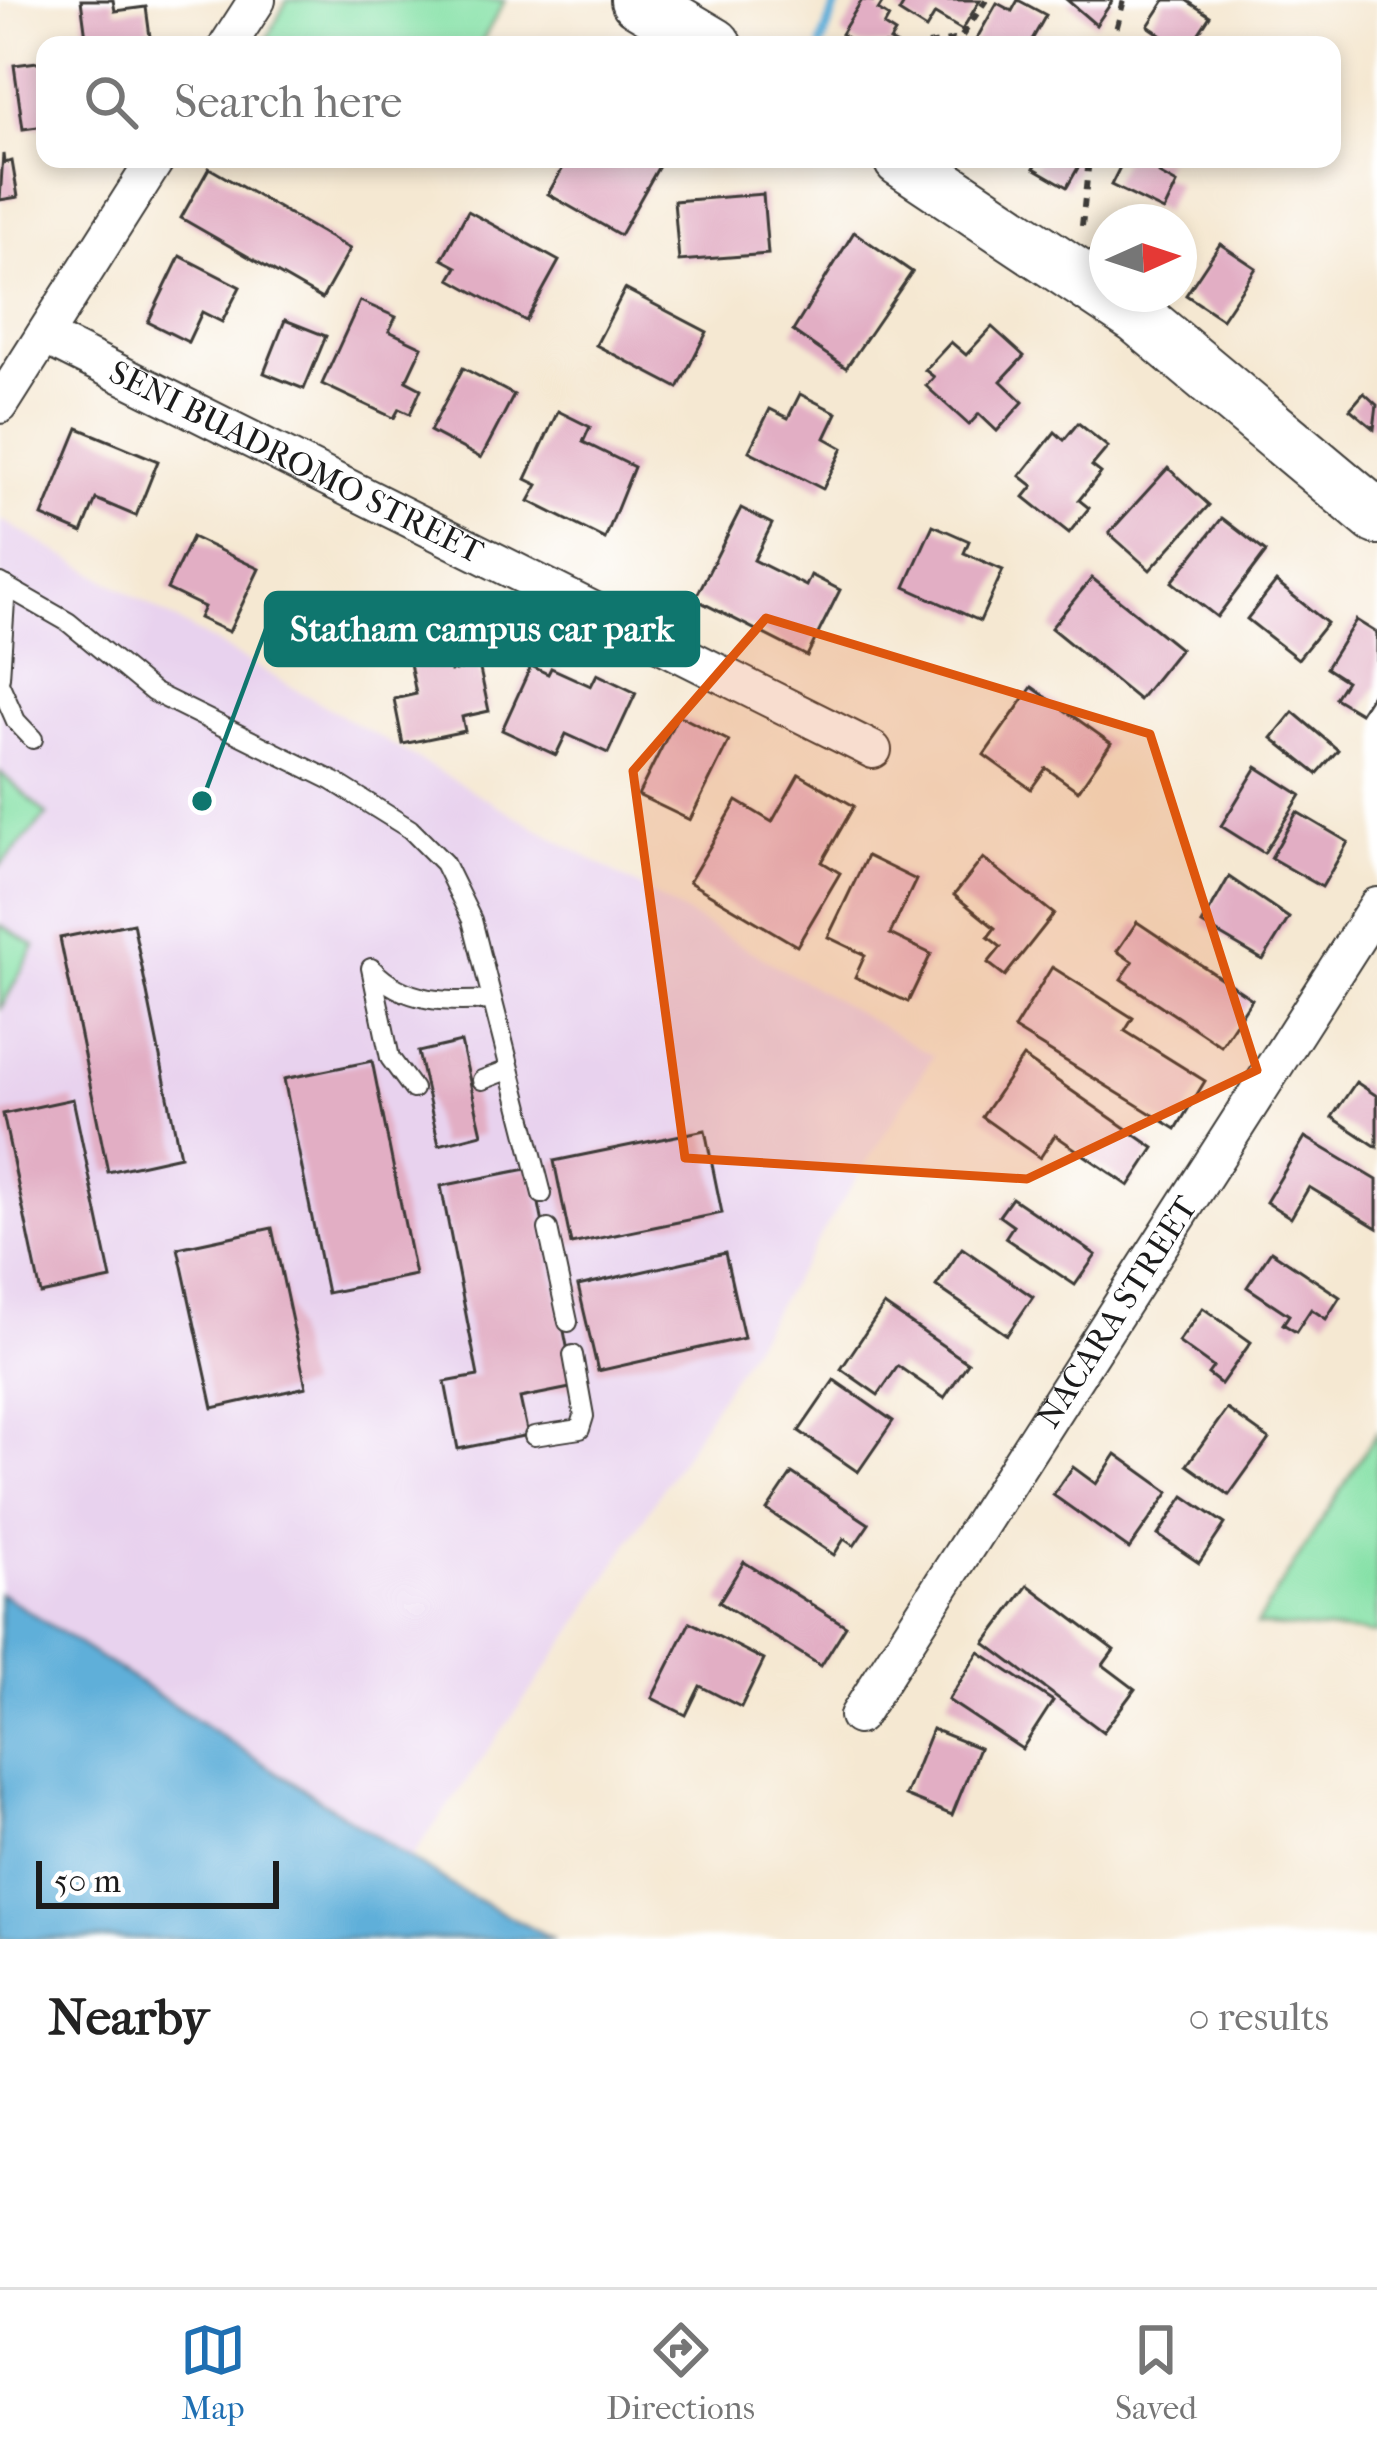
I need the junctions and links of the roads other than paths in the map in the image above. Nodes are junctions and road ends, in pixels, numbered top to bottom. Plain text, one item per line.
1 (257, 0) edge
2 (638, 0) edge
3 (234, 36) edge
4 (699, 36) edge
5 (150, 168) edge
6 (915, 168) edge
7 (44, 336) junction
8 (0, 405) edge
9 (1377, 517) edge
10 (3, 584) edge
11 (0, 681) edge
12 (32, 740) dead end
13 (873, 750) dead end
14 (1377, 906) edge
15 (490, 1000) junction
16 (508, 1070) junction
17 (482, 1080) dead end
18 (413, 1089) dead end
19 (542, 1194) dead end
20 (548, 1229) dead end
21 (568, 1322) dead end
22 (573, 1355) dead end
23 (534, 1436) dead end
24 (858, 1716) dead end

1 - 3 street
2 - 4 main road
5 - 7 street
6 - 9 main road
7 - 8 street
7 - 13 street, SENI BUADROMO STREET
10 - 11 lane
10 - 15 lane
11 - 12 lane
14 - 24 street, NACARA STREET
15 - 16 lane
15 - 18 lane
16 - 17 lane
16 - 19 lane
20 - 21 lane
22 - 23 lane

